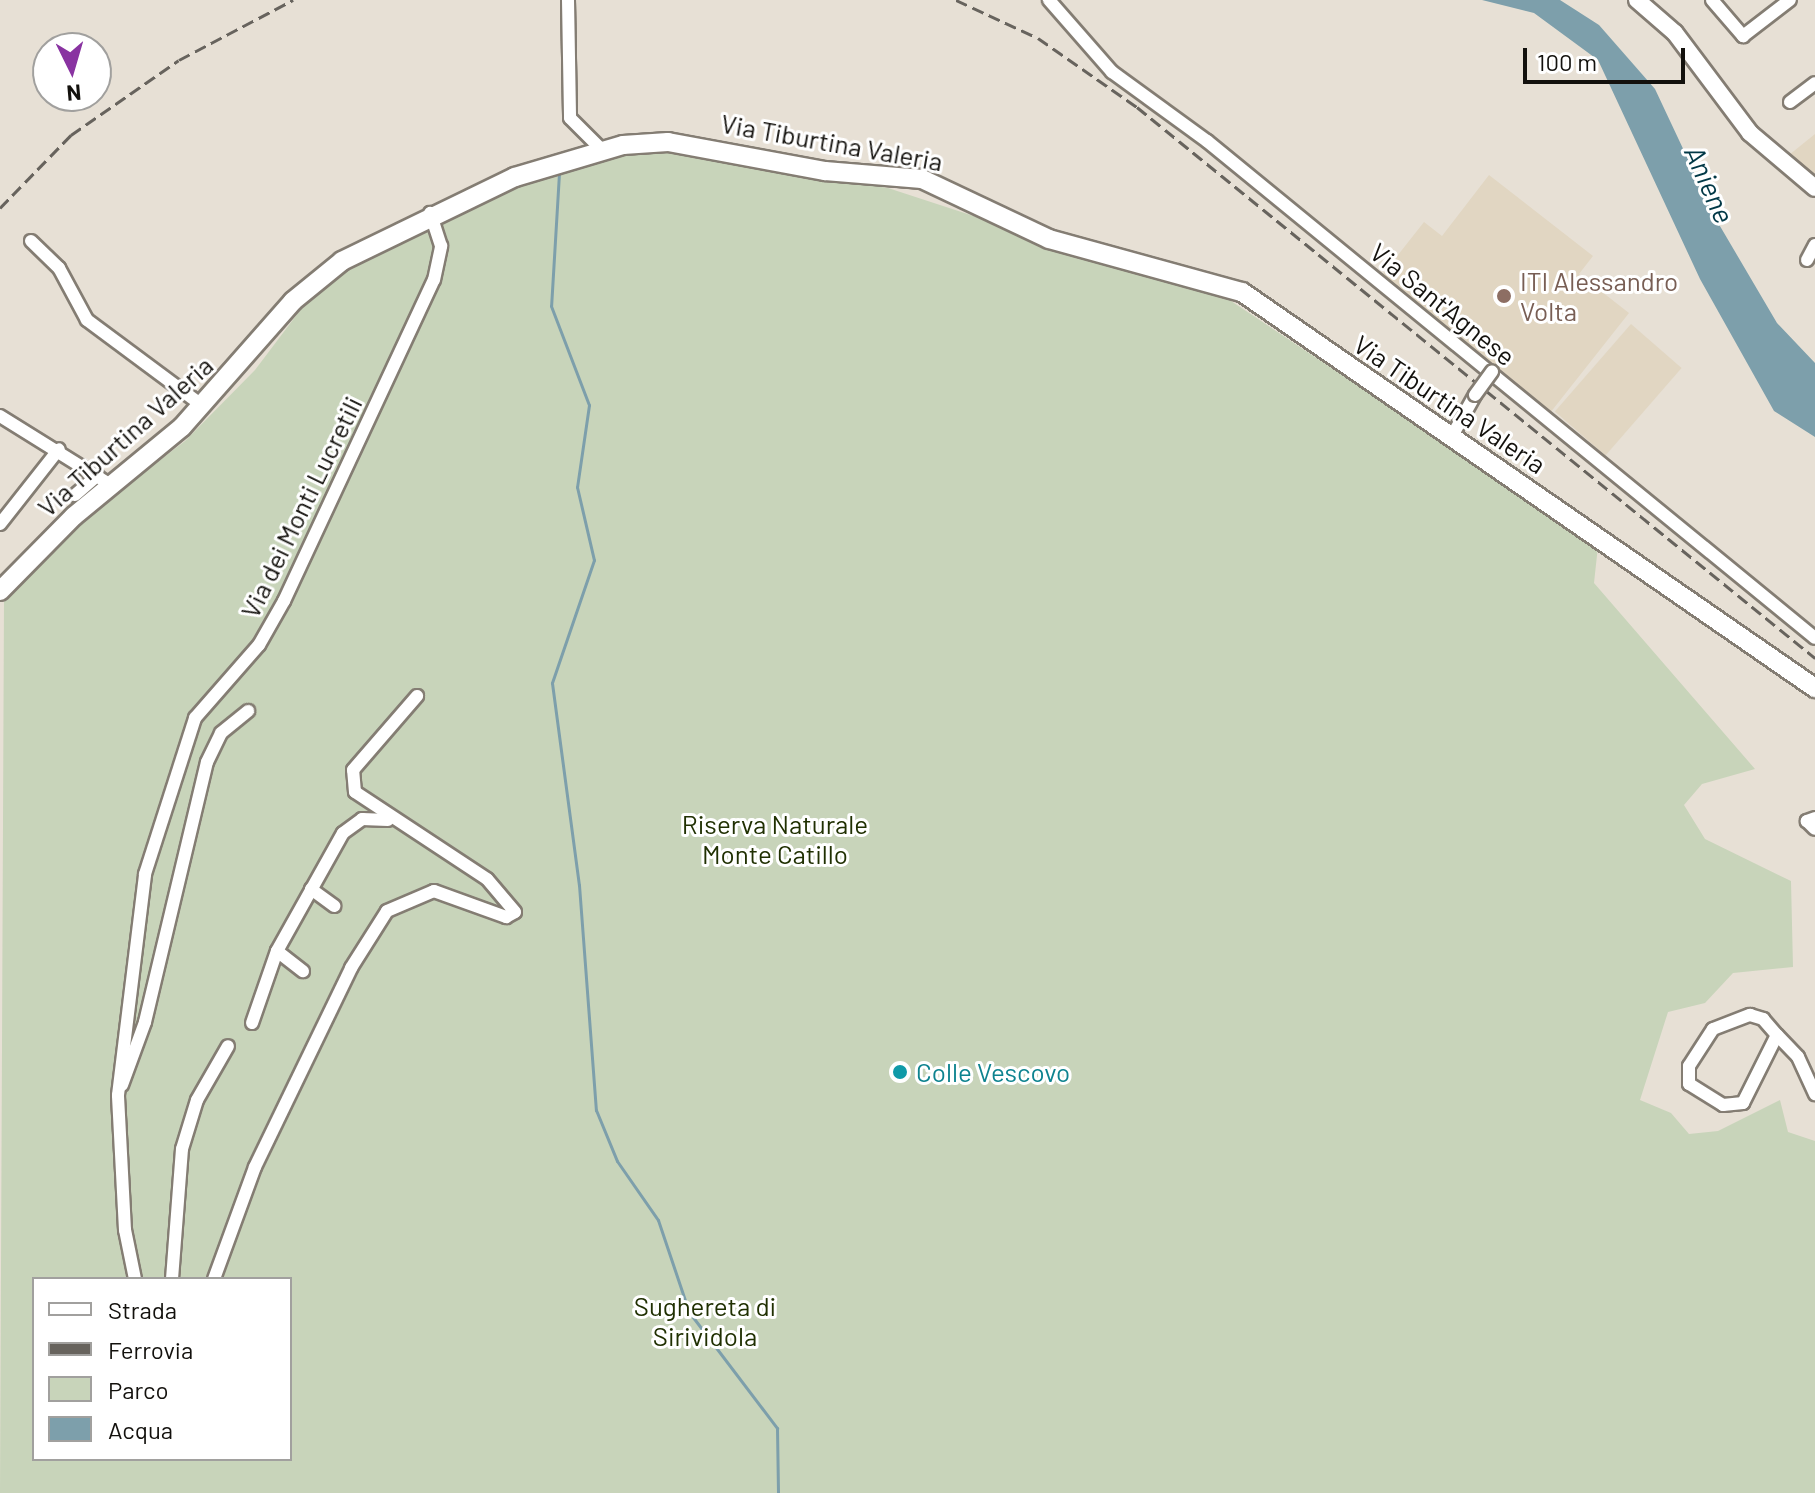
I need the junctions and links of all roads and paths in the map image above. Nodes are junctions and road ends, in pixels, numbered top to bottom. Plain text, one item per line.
1 (568, 0) edge
2 (1049, 0) edge
3 (1637, 0) edge
4 (1712, 0) edge
5 (1790, 0) edge
6 (1815, 83) edge
7 (1790, 102) dead end
8 (602, 150) junction
9 (1815, 188) edge
10 (430, 213) junction
11 (31, 241) dead end
12 (1815, 245) edge
13 (1807, 260) dead end
14 (1492, 372) junction
15 (203, 406) junction
16 (0, 416) edge
17 (1452, 436) junction
18 (59, 449) junction
19 (104, 480) junction
20 (75, 495) dead end
21 (0, 524) edge
22 (0, 591) edge
23 (1815, 638) edge
24 (1815, 688) edge
25 (417, 696) dead end
26 (248, 711) dead end
27 (1815, 818) edge
28 (391, 820) junction
29 (1815, 829) edge
30 (311, 889) junction
31 (334, 906) dead end
32 (277, 951) junction
33 (303, 971) dead end
34 (252, 1023) dead end
35 (1777, 1035) junction
36 (228, 1046) dead end
37 (1812, 1070) edge
38 (1815, 1094) edge
39 (118, 1095) junction
40 (135, 1277) edge
41 (172, 1277) edge
42 (215, 1277) edge

1 - 8 street
2 - 14 street, Via Sant'Agnese
3 - 9 main road
4 - 5 street
6 - 7 street
8 - 10 main road, Via Tiburtina Valeria
8 - 17 main road, Via Tiburtina Valeria
10 - 15 main road, Via Tiburtina Valeria
10 - 39 street, Via dei Monti Lucretili
11 - 15 street
12 - 13 street
14 - 17 street, bridge
14 - 23 street, Via Sant'Agnese
15 - 19 main road, Via Tiburtina Valeria
16 - 18 street
17 - 24 main road, Via Tiburtina Valeria
18 - 19 street
18 - 21 street
19 - 20 street
19 - 22 main road, Via Tiburtina Valeria
25 - 28 street
26 - 39 street
27 - 29 street
28 - 30 street
28 - 42 street
30 - 31 street
30 - 32 street
32 - 33 street
32 - 34 street
35 - 35 street
35 - 37 street
36 - 41 street
37 - 38 street
39 - 40 street, Via dei Monti Lucretili

